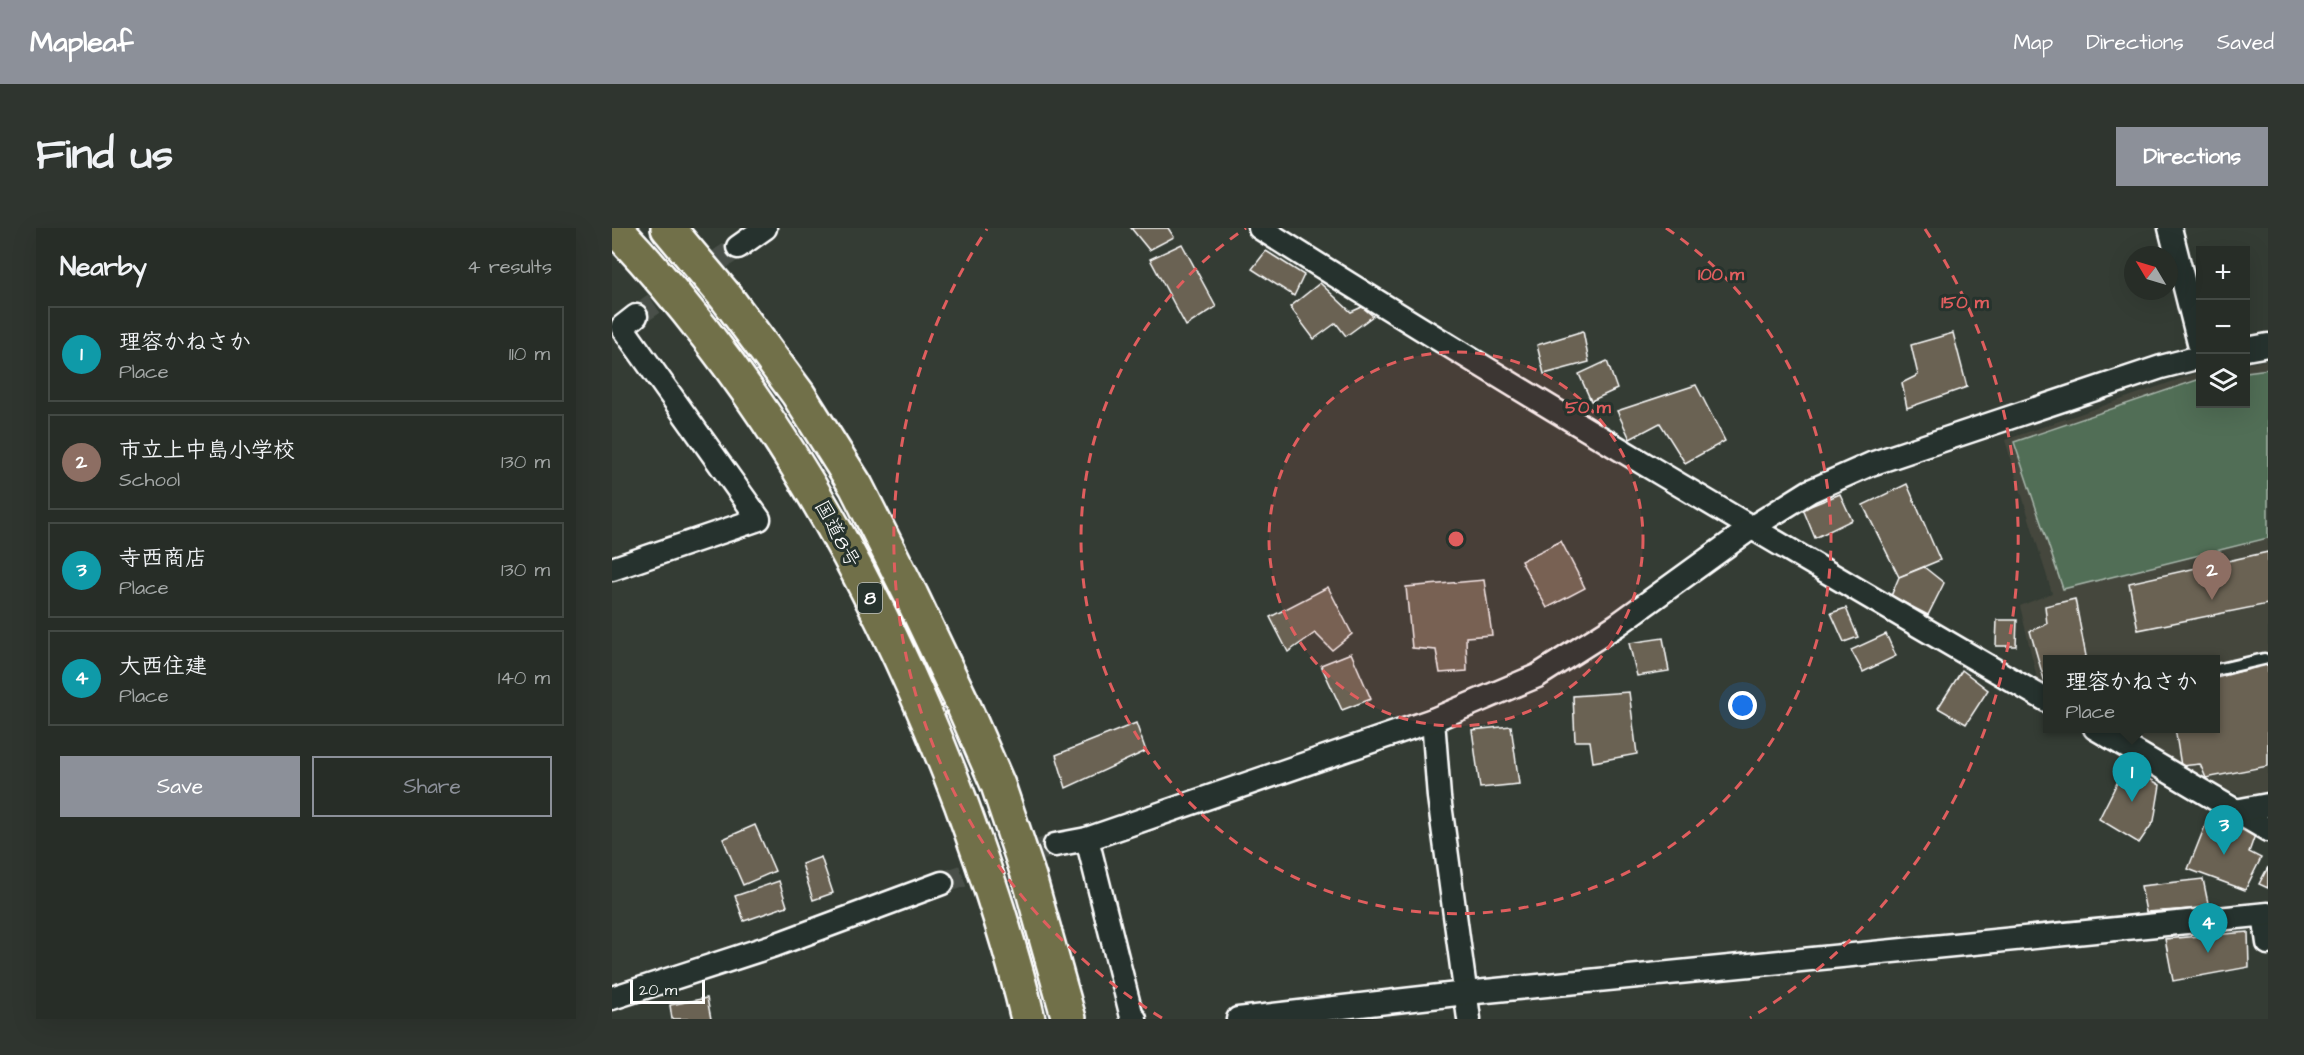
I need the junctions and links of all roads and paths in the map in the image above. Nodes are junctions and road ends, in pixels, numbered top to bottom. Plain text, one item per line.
1 (615, 228) edge
2 (668, 228) edge
3 (765, 228) edge
4 (1260, 228) edge
5 (2170, 228) edge
6 (738, 247) tunnel mouth
7 (623, 320) edge
8 (2196, 331) edge
9 (2268, 345) edge
10 (2250, 348) edge
11 (2196, 358) edge
12 (1751, 528) junction
13 (612, 569) edge
14 (2264, 659) dead end
15 (2220, 669) edge
16 (2043, 698) edge
17 (1433, 720) junction
18 (2102, 733) edge
19 (2268, 805) edge
20 (2235, 811) junction
21 (2268, 830) edge
22 (1087, 839) junction
23 (1055, 844) tunnel mouth
24 (942, 884) tunnel mouth
25 (2266, 915) edge
26 (2268, 943) edge
27 (1466, 993) junction
28 (612, 998) edge
29 (1028, 1019) edge
30 (1069, 1019) edge
31 (1135, 1019) edge
32 (1238, 1019) edge
33 (1469, 1019) edge

1 - 29 highway, 国道8号 / 8
2 - 30 highway, 国道8号 / 8
3 - 6 street
4 - 12 street
5 - 8 street
7 - 13 street
9 - 10 street
11 - 12 street
12 - 16 street
12 - 17 street
14 - 15 lane
17 - 22 street
17 - 27 street
18 - 20 street
19 - 20 street
20 - 21 street
22 - 23 street
22 - 31 street
24 - 28 street
25 - 26 street
25 - 27 street
27 - 32 street
27 - 33 street

